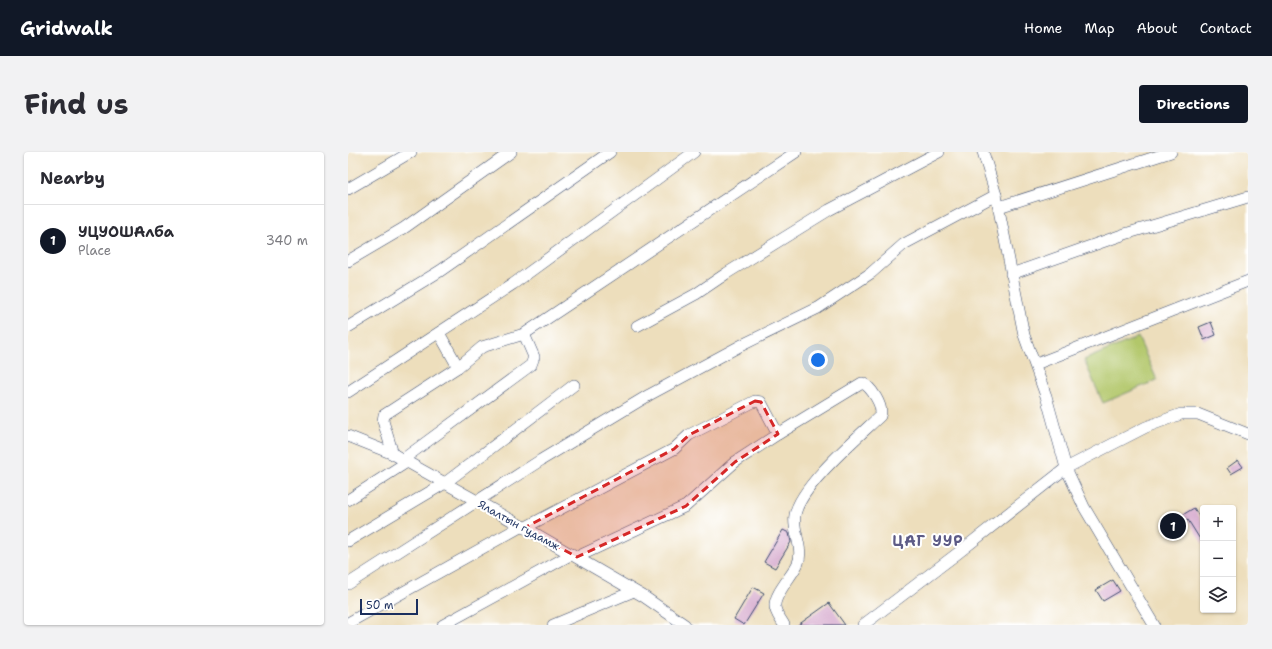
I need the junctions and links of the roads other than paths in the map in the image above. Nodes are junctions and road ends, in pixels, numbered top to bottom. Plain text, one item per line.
1 (411, 152) edge
2 (511, 152) edge
3 (610, 152) edge
4 (694, 152) edge
5 (796, 152) edge
6 (939, 152) edge
7 (983, 152) edge
8 (1171, 152) edge
9 (348, 189) edge
10 (996, 194) junction
11 (1248, 197) edge
12 (998, 207) junction
13 (348, 261) edge
14 (1011, 274) junction
15 (1248, 281) edge
16 (637, 326) dead end
17 (348, 327) edge
18 (439, 333) junction
19 (524, 334) junction
20 (1036, 364) junction
21 (458, 367) junction
22 (574, 386) dead end
23 (348, 392) edge
24 (778, 434) junction
25 (1248, 434) edge
26 (348, 436) edge
27 (400, 459) junction
28 (1066, 468) junction
29 (445, 483) junction
30 (348, 500) edge
31 (478, 501) junction
32 (523, 527) junction
33 (348, 541) edge
34 (575, 556) junction
35 (348, 584) edge
36 (634, 591) junction
37 (348, 623) edge
38 (443, 625) edge
39 (553, 625) edge
40 (685, 625) edge
41 (784, 625) edge
42 (863, 625) edge
43 (1154, 625) edge

1 - 9 street
2 - 13 street
3 - 17 street
4 - 18 street
5 - 19 street
6 - 16 street
7 - 10 street
8 - 12 street
10 - 12 street
10 - 31 street
11 - 14 street
12 - 14 street
14 - 20 street
15 - 20 street
18 - 21 street
18 - 23 street
19 - 21 street
19 - 27 street
20 - 28 street
21 - 27 street
22 - 29 street
24 - 32 street
24 - 34 street
24 - 41 street
25 - 28 street
26 - 27 street, Ялалтын гудамж
27 - 29 street, Ялалтын гудамж
27 - 30 street
28 - 42 street
28 - 43 street
29 - 31 street, Ялалтын гудамж
29 - 33 street
31 - 32 street, Ялалтын гудамж
31 - 35 street
32 - 34 street, Ялалтын гудамж
32 - 37 street
34 - 36 street, Ялалтын гудамж
34 - 38 street
36 - 39 street
36 - 40 street, Ялалтын гудамж

